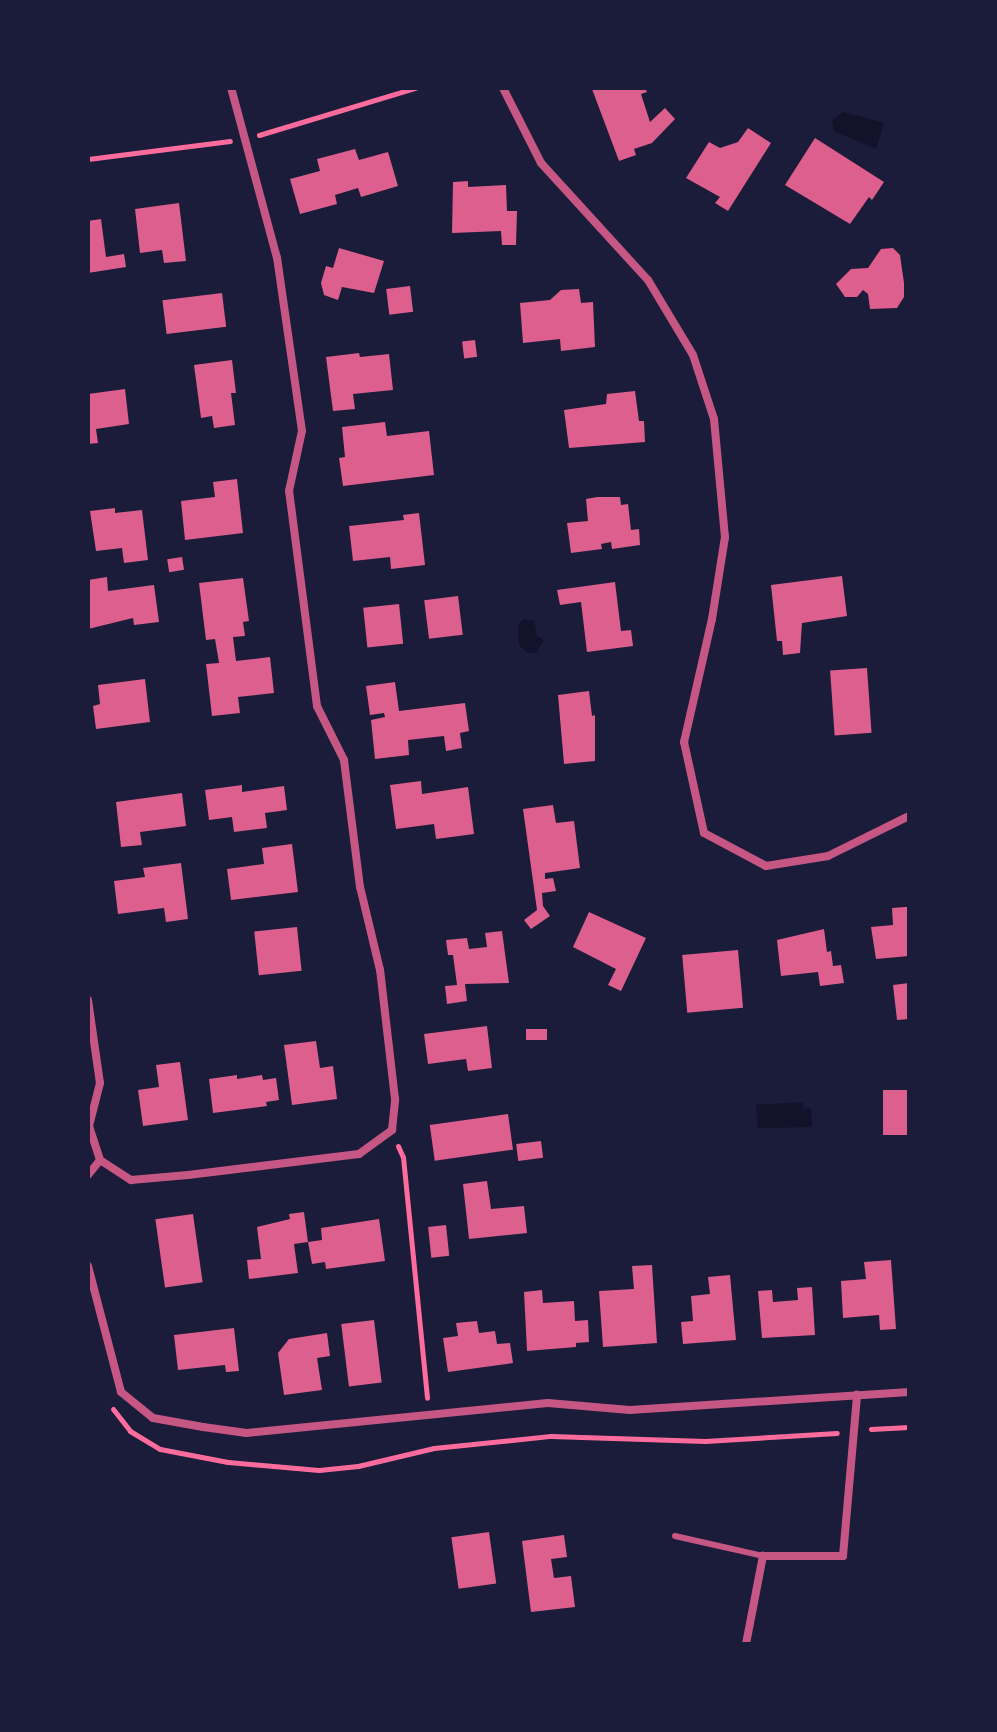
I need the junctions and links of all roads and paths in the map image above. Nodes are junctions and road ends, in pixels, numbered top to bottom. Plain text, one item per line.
1 (231, 88) edge
2 (503, 88) edge
3 (909, 816) edge
4 (89, 1003) edge
5 (392, 1130) junction
6 (100, 1160) junction
7 (88, 1175) edge
8 (88, 1266) edge
9 (909, 1392) edge
10 (857, 1395) junction
11 (110, 1405) dead end
12 (429, 1414) junction
13 (909, 1427) edge
14 (855, 1431) junction
15 (675, 1536) dead end
16 (763, 1556) junction
17 (746, 1644) edge

1 - 5 street
2 - 3 street
4 - 6 street
5 - 6 street
5 - 12 path
6 - 7 street
8 - 12 street
9 - 10 street
10 - 12 street
10 - 14 street
11 - 14 path
13 - 14 path
14 - 16 street
15 - 16 lane
16 - 17 street

